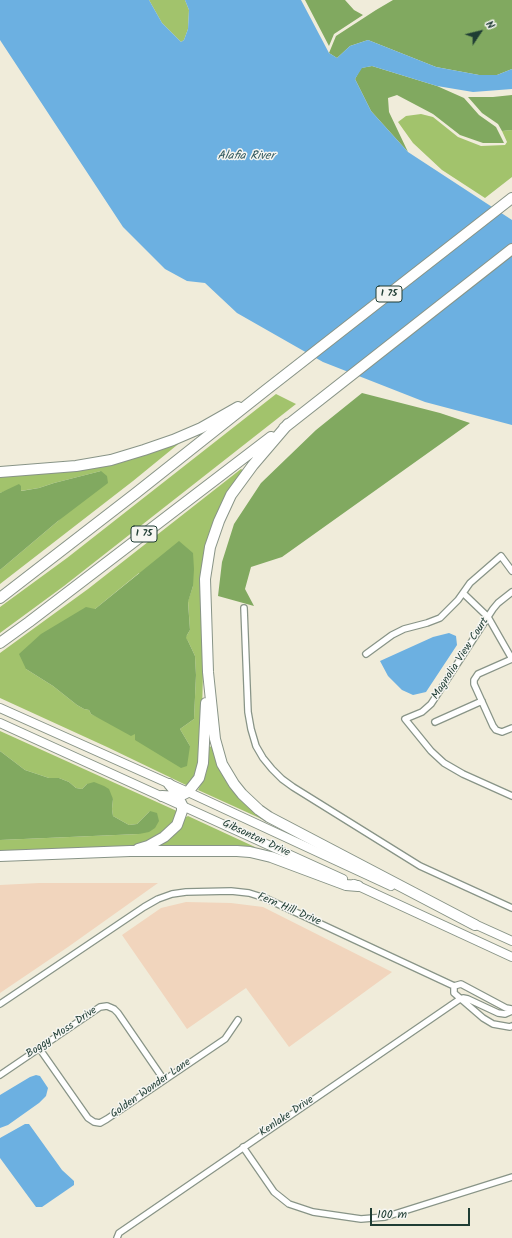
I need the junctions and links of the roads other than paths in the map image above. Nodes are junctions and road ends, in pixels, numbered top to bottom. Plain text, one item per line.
1 (512, 198) edge
2 (512, 249) edge
3 (262, 393) junction
4 (288, 424) junction
5 (0, 472) edge
6 (512, 571) edge
7 (512, 592) edge
8 (463, 593) junction
9 (0, 598) edge
10 (244, 608) dead end
11 (488, 617) junction
12 (0, 643) edge
13 (366, 654) dead end
14 (512, 659) edge
15 (208, 672) junction
16 (482, 701) junction
17 (0, 708) edge
18 (435, 722) dead end
19 (0, 723) edge
20 (512, 728) edge
21 (169, 784) junction
22 (188, 792) junction
23 (162, 796) joint
24 (512, 796) edge
25 (180, 801) junction
26 (130, 851) junction
27 (0, 856) edge
28 (358, 886) junction
29 (512, 908) edge
30 (475, 925) junction
31 (512, 941) edge
32 (512, 956) edge
33 (454, 986) junction
34 (460, 999) junction
35 (0, 1004) edge
36 (512, 1010) edge
37 (238, 1020) dead end
38 (512, 1026) edge
39 (39, 1048) junction
40 (0, 1074) edge
41 (164, 1080) junction
42 (243, 1147) junction
43 (512, 1177) edge
44 (117, 1238) edge

1 - 3 highway, I 75
2 - 4 highway, I 75
3 - 5 highway
3 - 9 highway, I 75
4 - 12 highway, I 75
4 - 15 highway
6 - 8 street
7 - 11 street, Magnolia View Court
8 - 11 street
8 - 13 street
10 - 29 street
11 - 14 street
11 - 24 street, Magnolia View Court
14 - 16 street
15 - 22 highway
15 - 30 highway
16 - 18 street
16 - 20 street
17 - 21 main road, Gibsonton Drive
19 - 23 main road
21 - 22 main road, Gibsonton Drive
21 - 25 highway
22 - 25 highway
22 - 30 main road, Gibsonton Drive
23 - 25 highway
25 - 26 highway
25 - 28 main road, Gibsonton Drive
26 - 27 highway
26 - 28 highway
28 - 32 main road, Gibsonton Drive
30 - 31 main road, Gibsonton Drive
33 - 34 street
33 - 35 street, Fern Hill Drive
33 - 36 street, Fern Hill Drive
34 - 36 street
34 - 38 street
34 - 42 street, Kenlake Drive
37 - 41 street, Golden Wonder Lane
39 - 40 street, Boggy Moss Drive
39 - 41 street, Boggy Moss Drive
39 - 41 street, Golden Wonder Lane
42 - 43 street
42 - 44 street, Kenlake Drive

